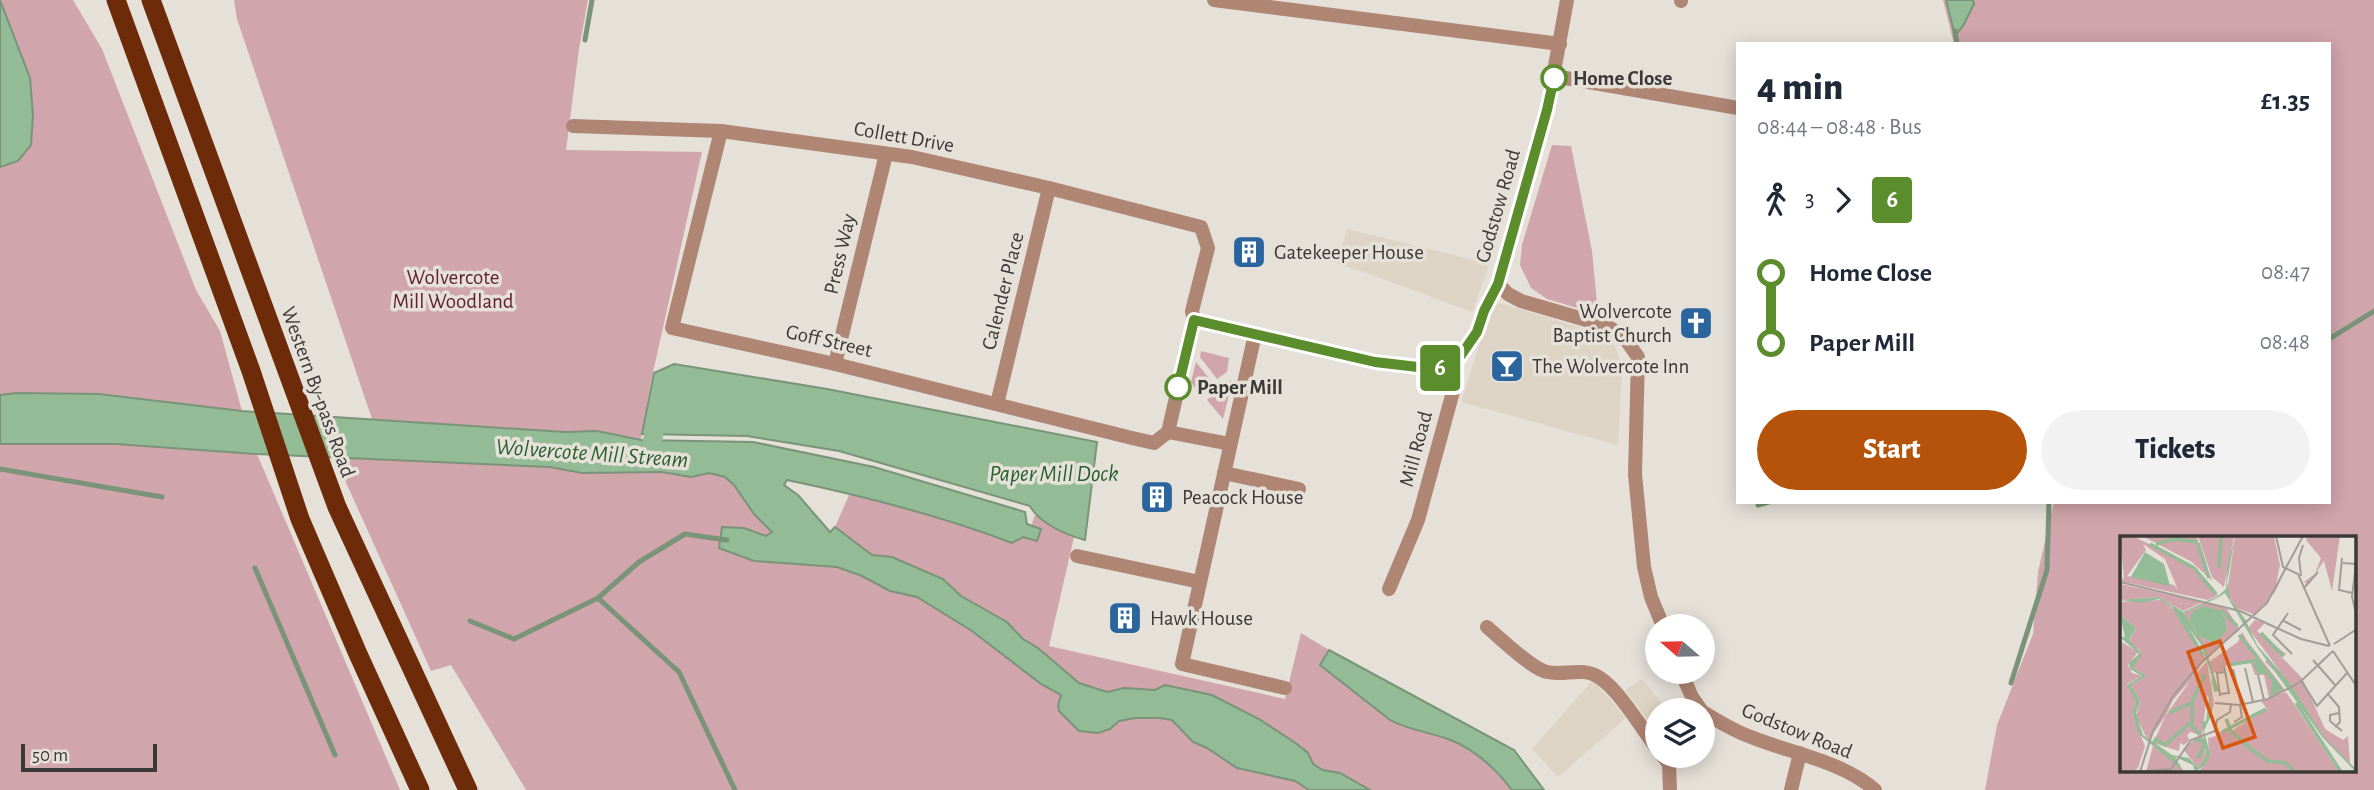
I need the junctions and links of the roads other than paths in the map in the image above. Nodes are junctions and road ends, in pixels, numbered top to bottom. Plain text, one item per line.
1 (116, 0) edge
2 (151, 0) edge
3 (1214, 0) edge
4 (1567, 0) edge
5 (1560, 44) junction
6 (1555, 76) junction
7 (1736, 108) edge
8 (573, 125) dead end
9 (720, 131) junction
10 (886, 154) junction
11 (1049, 188) junction
12 (1498, 284) junction
13 (1194, 320) junction
14 (1255, 334) junction
15 (1457, 361) junction
16 (835, 364) junction
17 (997, 404) junction
18 (1168, 432) junction
19 (1230, 444) junction
20 (1224, 472) junction
21 (1298, 489) dead end
22 (1077, 556) dead end
23 (1200, 582) junction
24 (1389, 589) dead end
25 (1657, 614) edge
26 (1487, 627) dead end
27 (1285, 688) dead end
28 (1715, 718) edge
29 (1645, 733) edge
30 (1800, 753) junction
31 (1669, 768) edge
32 (420, 790) edge
33 (468, 790) edge
34 (1670, 790) edge
35 (1791, 790) edge
36 (1875, 790) edge

1 - 32 highway
2 - 33 highway, Western By-pass Road
3 - 5 street
4 - 5 street, Godstow Road
5 - 6 street, Godstow Road
6 - 7 street
6 - 12 street, Godstow Road
8 - 9 street, Collett Drive
9 - 10 street, Collett Drive
9 - 16 street, Goff Street
10 - 11 street, Collett Drive
10 - 16 street, Press Way
11 - 13 street, Collett Drive
11 - 17 street, Calender Place
12 - 15 street, Mill Road
12 - 25 street, Godstow Road
13 - 14 street
13 - 18 street
14 - 15 street
14 - 19 street
15 - 24 street, Mill Road
16 - 17 street, Goff Street
17 - 18 street, Goff Street
18 - 19 street
19 - 20 street
20 - 21 street
20 - 23 street
22 - 23 street
23 - 27 street
26 - 29 street
28 - 30 street, Godstow Road
30 - 35 street
30 - 36 street, Godstow Road
31 - 34 street

